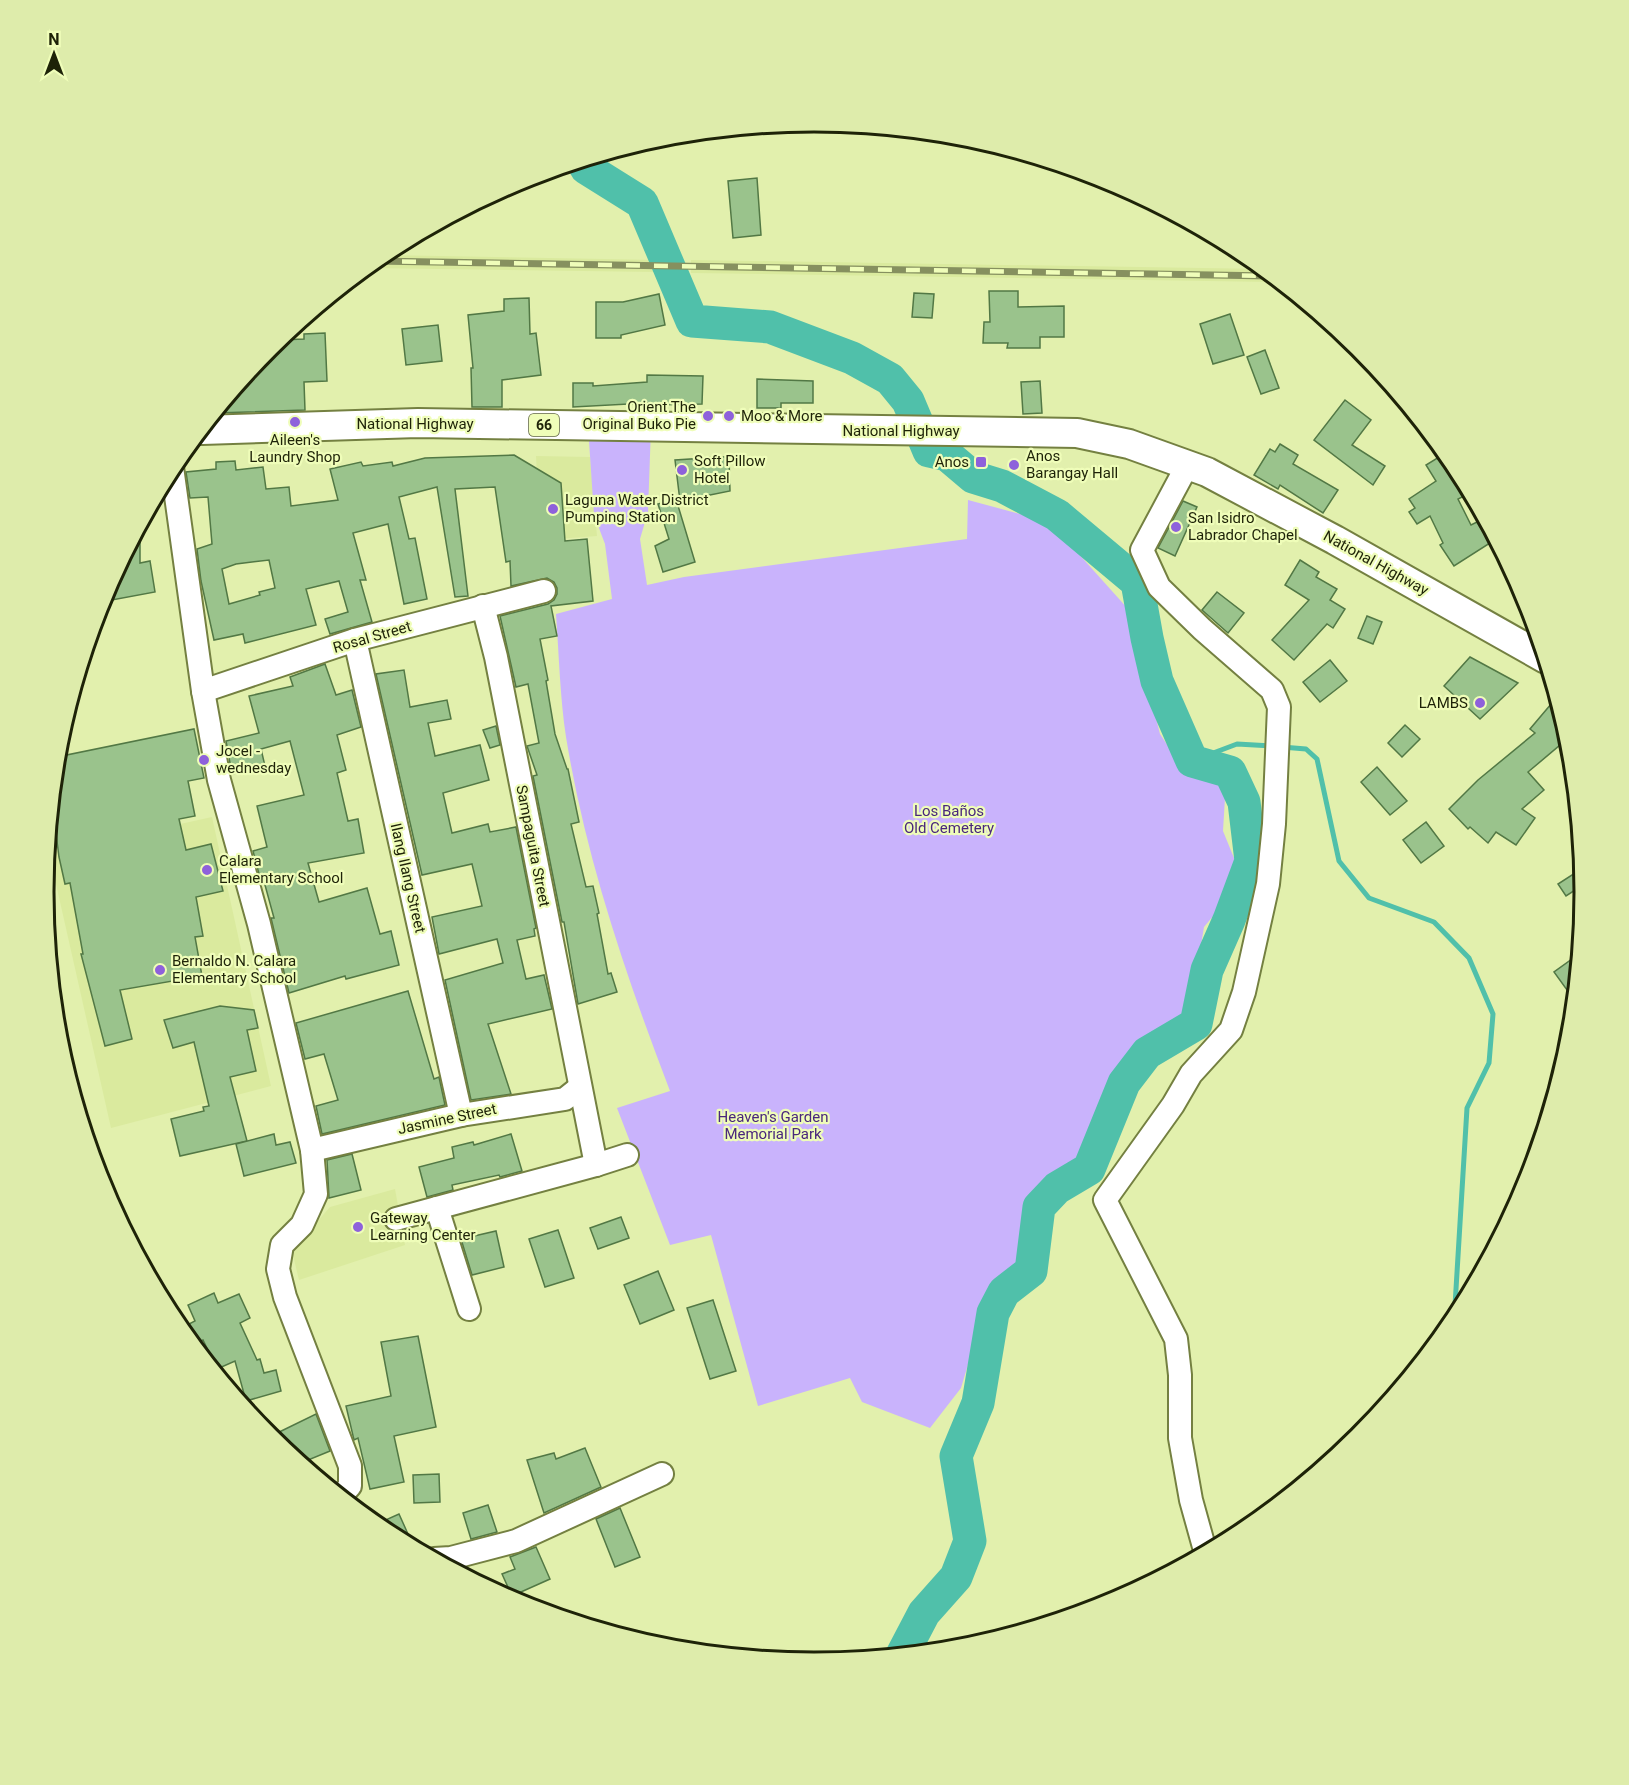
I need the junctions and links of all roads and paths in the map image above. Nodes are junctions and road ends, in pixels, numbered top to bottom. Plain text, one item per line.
1 (211, 430) edge
2 (1188, 464) junction
3 (174, 483) edge
4 (544, 591) dead end
5 (483, 606) junction
6 (356, 640) junction
7 (1537, 654) edge
8 (203, 691) junction
9 (580, 1087) junction
10 (461, 1114) junction
11 (312, 1150) junction
12 (627, 1155) dead end
13 (596, 1165) junction
14 (437, 1208) junction
15 (396, 1219) dead end
16 (469, 1309) dead end
17 (662, 1474) dead end
18 (346, 1491) edge
19 (1204, 1546) edge
20 (447, 1558) edge

1 - 2 main road, National Highway / 66
2 - 7 main road, National Highway / 66
2 - 19 street
3 - 8 street
4 - 5 street, Rosal Street
5 - 6 street, Rosal Street
5 - 9 street, Sampaguita Street
6 - 8 street, Rosal Street
6 - 10 street, Ilang Ilang Street
8 - 11 street
9 - 10 street, Jasmine Street
9 - 13 street, Sampaguita Street
10 - 11 street, Jasmine Street
11 - 18 street
12 - 13 street
13 - 14 street
14 - 15 street
14 - 16 street
17 - 20 street

